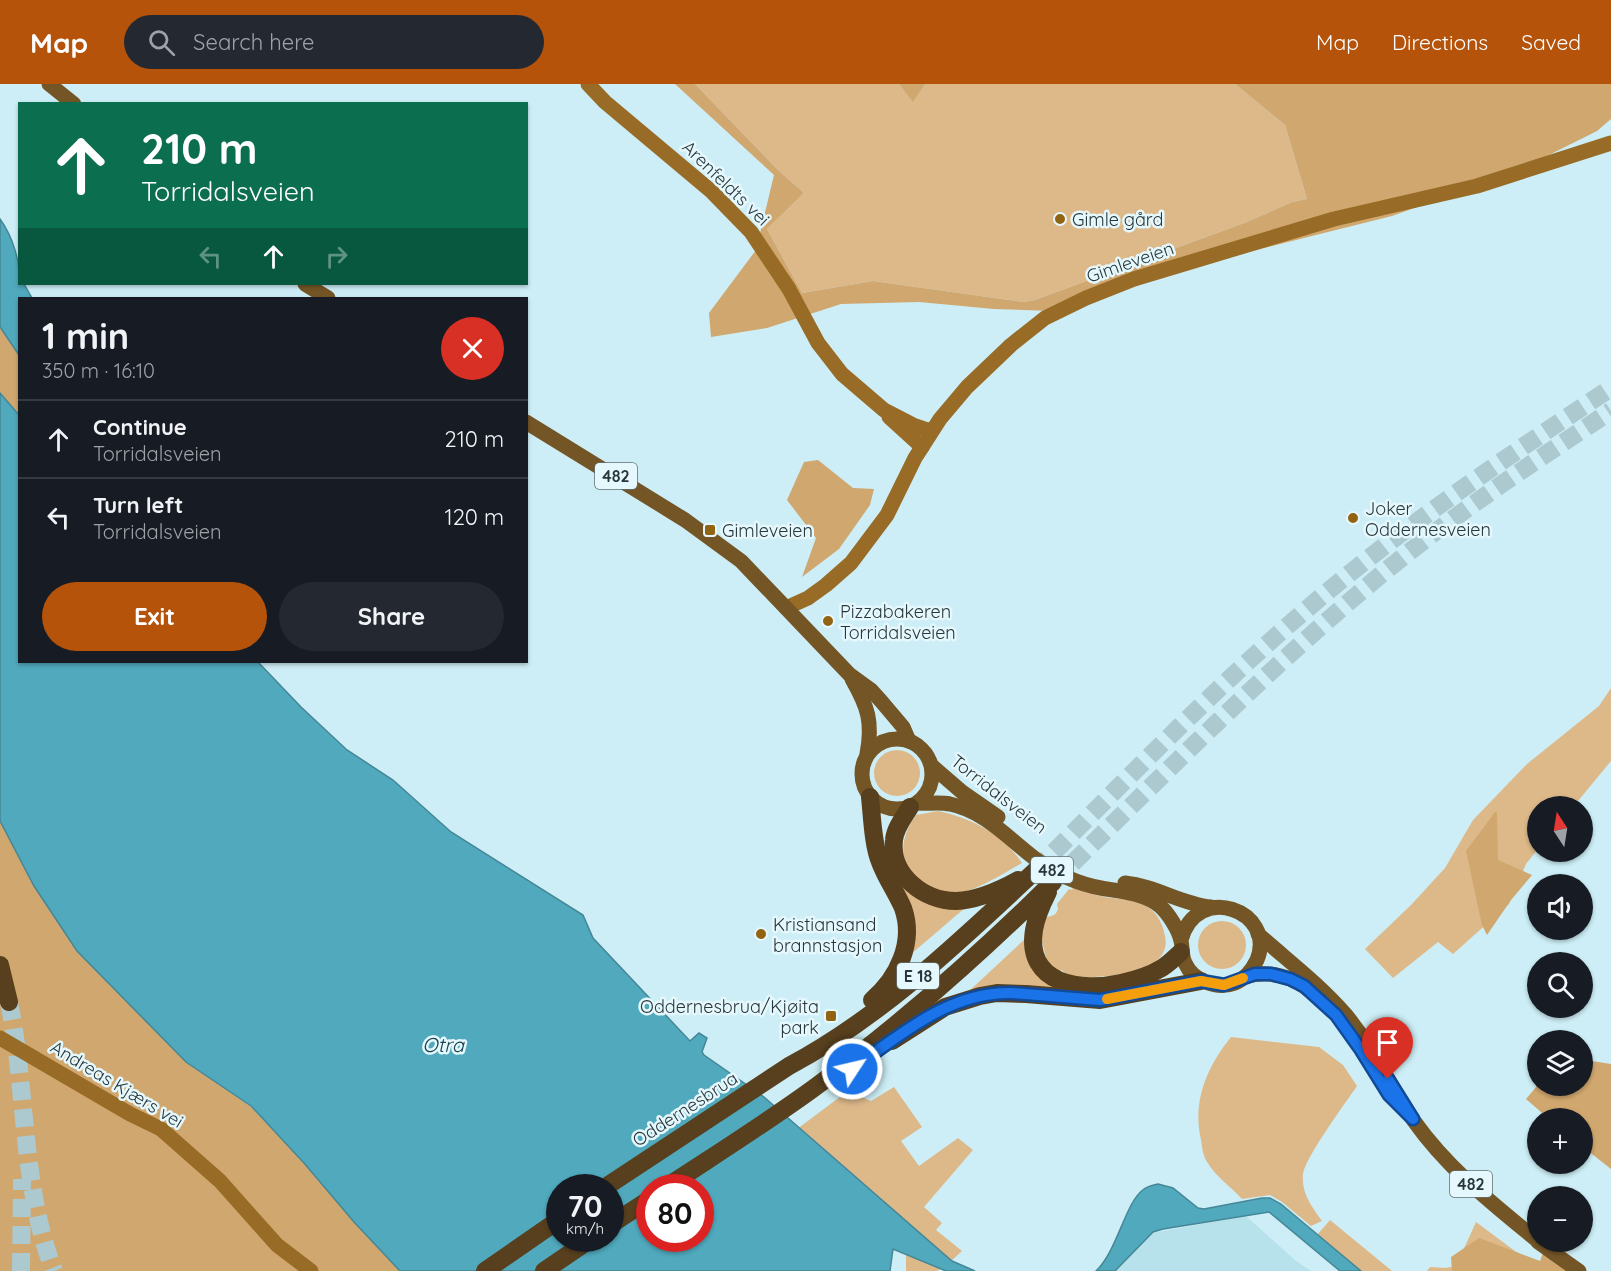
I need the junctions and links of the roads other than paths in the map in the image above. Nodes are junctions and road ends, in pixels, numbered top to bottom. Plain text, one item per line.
1 (49, 84) edge
2 (588, 84) edge
3 (72, 102) edge
4 (1611, 143) edge
5 (307, 285) edge
6 (326, 297) edge
7 (884, 410) junction
8 (528, 423) edge
9 (931, 431) junction
10 (922, 447) junction
11 (786, 608) junction
12 (849, 674) junction
13 (909, 741) junction
14 (867, 754) junction
15 (932, 766) junction
16 (870, 797) junction
17 (914, 805) junction
18 (1211, 907) junction
19 (1258, 934) junction
20 (1181, 946) junction
21 (0, 965) edge
22 (1245, 977) junction
23 (1201, 981) junction
24 (4, 1001) tunnel mouth
25 (0, 1038) edge
26 (789, 1066) junction
27 (813, 1088) junction
28 (1413, 1119) junction
29 (686, 1174) edge
30 (624, 1175) edge
31 (546, 1229) edge
32 (1527, 1233) edge
33 (572, 1252) edge
34 (1552, 1252) edge
35 (311, 1271) edge
36 (485, 1271) edge
37 (544, 1271) edge
38 (1579, 1271) edge

1 - 3 main road
2 - 7 street, Arenfeldts vei
4 - 9 street, Gimleveien
5 - 6 main road
7 - 9 street, Arenfeldts vei
7 - 10 street, Arenfeldts vei
8 - 11 main road, 482
9 - 10 street, Gimleveien
10 - 11 street, Gimleveien
11 - 12 main road, 482
12 - 13 main road, 482
12 - 14 main road, 482
13 - 14 main road
13 - 15 main road, 482
14 - 16 main road, 482
15 - 17 main road
15 - 18 main road, Torridalsveien / 482
16 - 17 main road, 482
16 - 26 highway, E 18
17 - 20 main road, Torridalsveien / 482
17 - 26 highway, E 18
18 - 19 main road, 482
18 - 20 main road
19 - 22 main road
19 - 28 main road, 482
20 - 23 main road, 482
20 - 27 highway, E 18
21 - 24 highway
22 - 23 main road, 482
22 - 28 main road, 482
23 - 27 highway, E 18
25 - 35 street, Andreas Kjærs vei
26 - 30 highway, Oddernesbrua / E 18
27 - 29 highway, E 18
28 - 32 main road, 482
31 - 36 highway
33 - 37 highway
34 - 38 main road, 482

